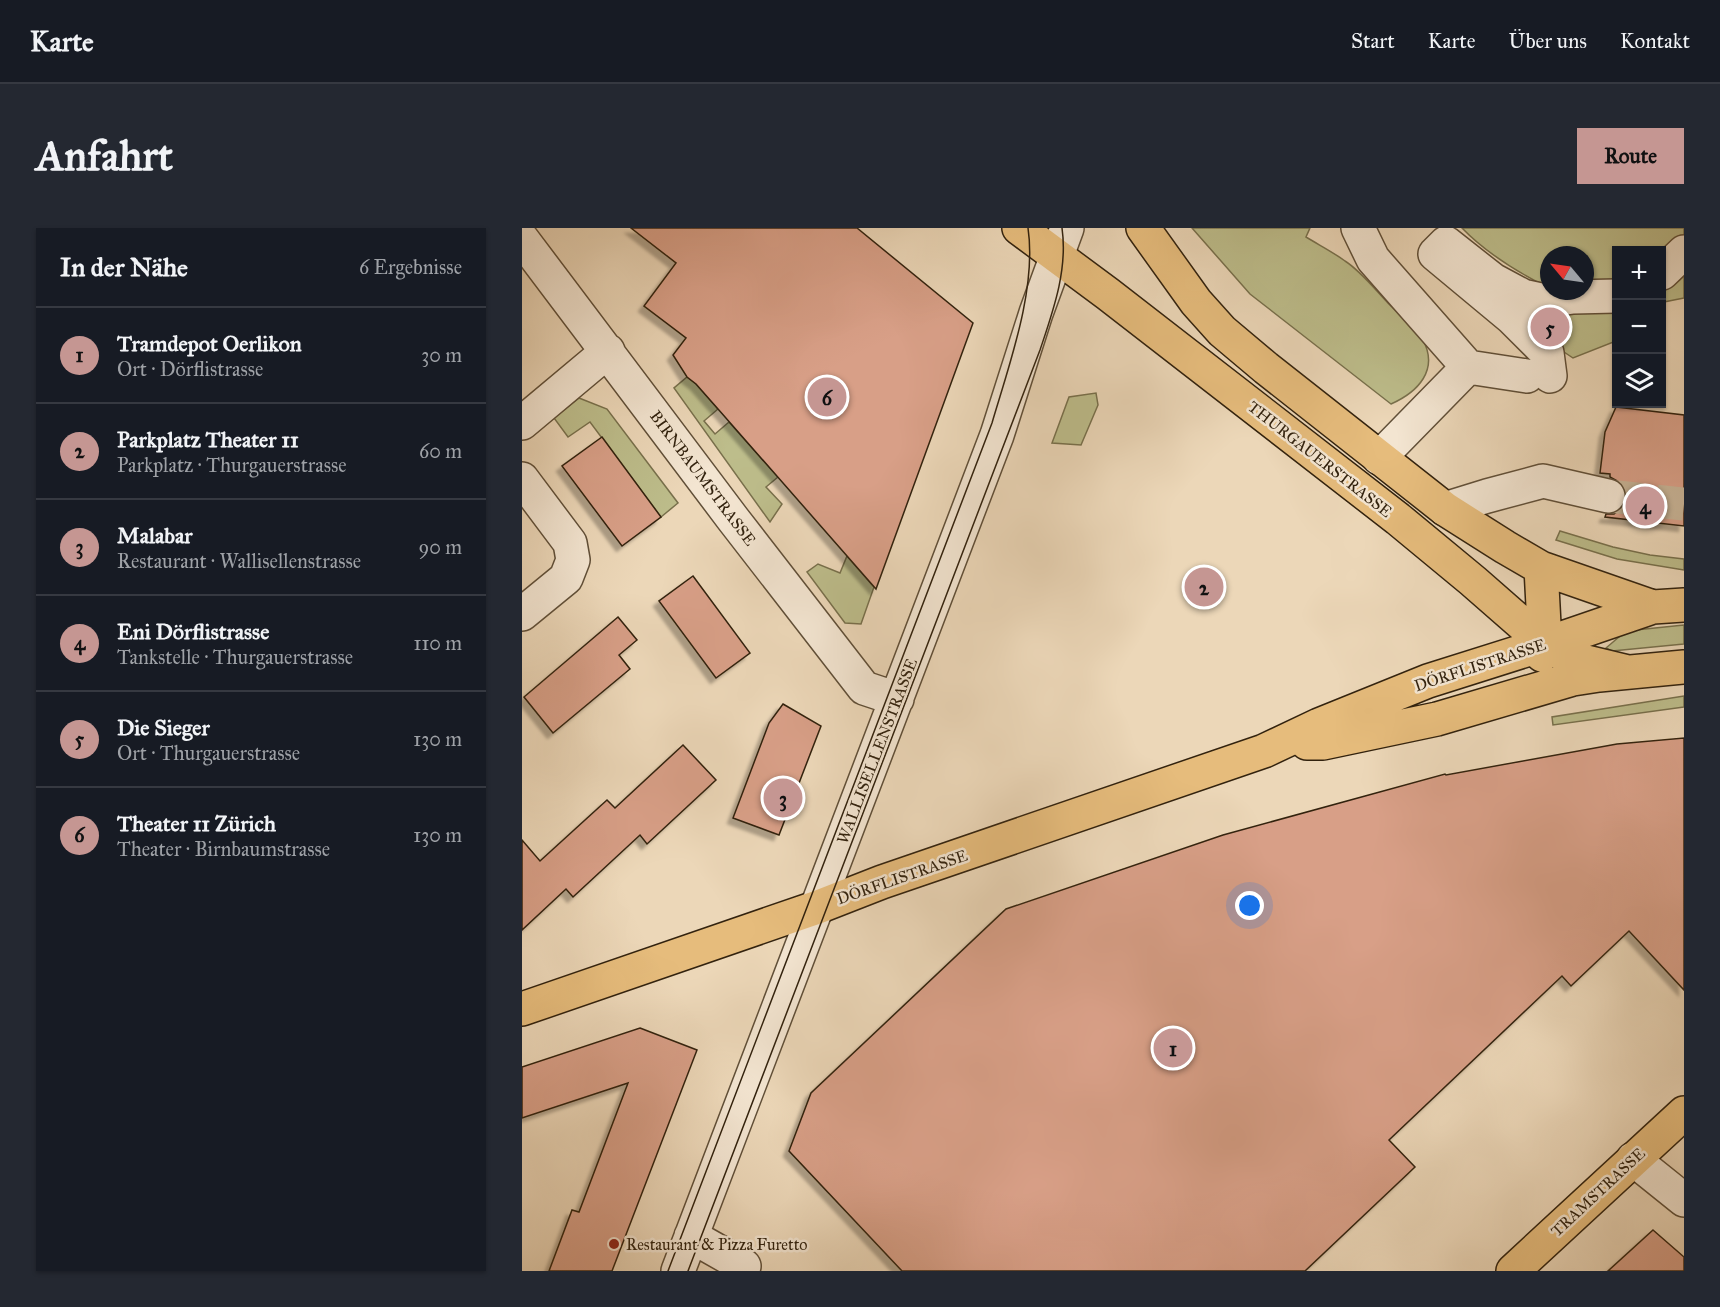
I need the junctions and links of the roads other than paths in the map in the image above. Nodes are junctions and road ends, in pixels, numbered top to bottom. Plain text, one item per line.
1 (1019, 228) edge
2 (1143, 228) edge
3 (1358, 228) edge
4 (522, 239) edge
5 (1062, 242) edge
6 (1684, 252) edge
7 (1666, 269) edge
8 (1612, 296) edge
9 (608, 351) junction
10 (1468, 367) junction
11 (522, 423) edge
12 (1379, 458) junction
13 (522, 479) edge
14 (1608, 496) tunnel mouth
15 (1445, 509) junction
16 (1541, 568) junction
17 (1668, 606) edge
18 (522, 614) edge
19 (1545, 644) junction
20 (1684, 667) edge
21 (1628, 672) junction
22 (1533, 691) junction
23 (897, 699) junction
24 (1282, 744) junction
25 (818, 907) junction
26 (522, 1009) edge
27 (1684, 1113) edge
28 (1633, 1159) junction
29 (1684, 1200) edge
30 (691, 1236) junction
31 (744, 1266) dead end
32 (678, 1271) edge
33 (1513, 1271) edge

1 - 5 main road, THURGAUERSTRASSE
2 - 12 main road
3 - 10 street
4 - 9 street, BIRNBAUMSTRASSE
5 - 19 main road, THURGAUERSTRASSE
5 - 23 street, WALLISELLENSTRASSE
6 - 7 street
8 - 10 street
9 - 11 street
9 - 23 street, BIRNBAUMSTRASSE
10 - 12 street
12 - 15 main road
13 - 18 street
14 - 15 street
15 - 16 main road
16 - 17 main road
16 - 19 main road
17 - 19 main road, DÖRFLISTRASSE
19 - 21 main road, THURGAUERSTRASSE
19 - 22 main road
19 - 24 main road, DÖRFLISTRASSE
20 - 21 main road, DÖRFLISTRASSE
21 - 22 main road, DÖRFLISTRASSE
22 - 24 main road, DÖRFLISTRASSE
23 - 25 street, WALLISELLENSTRASSE
24 - 25 main road, DÖRFLISTRASSE
25 - 26 main road, DÖRFLISTRASSE
25 - 30 street, WALLISELLENSTRASSE
27 - 28 main road, TRAMSTRASSE
28 - 29 street
28 - 33 main road, TRAMSTRASSE
30 - 31 street
30 - 32 street, WALLISELLENSTRASSE

